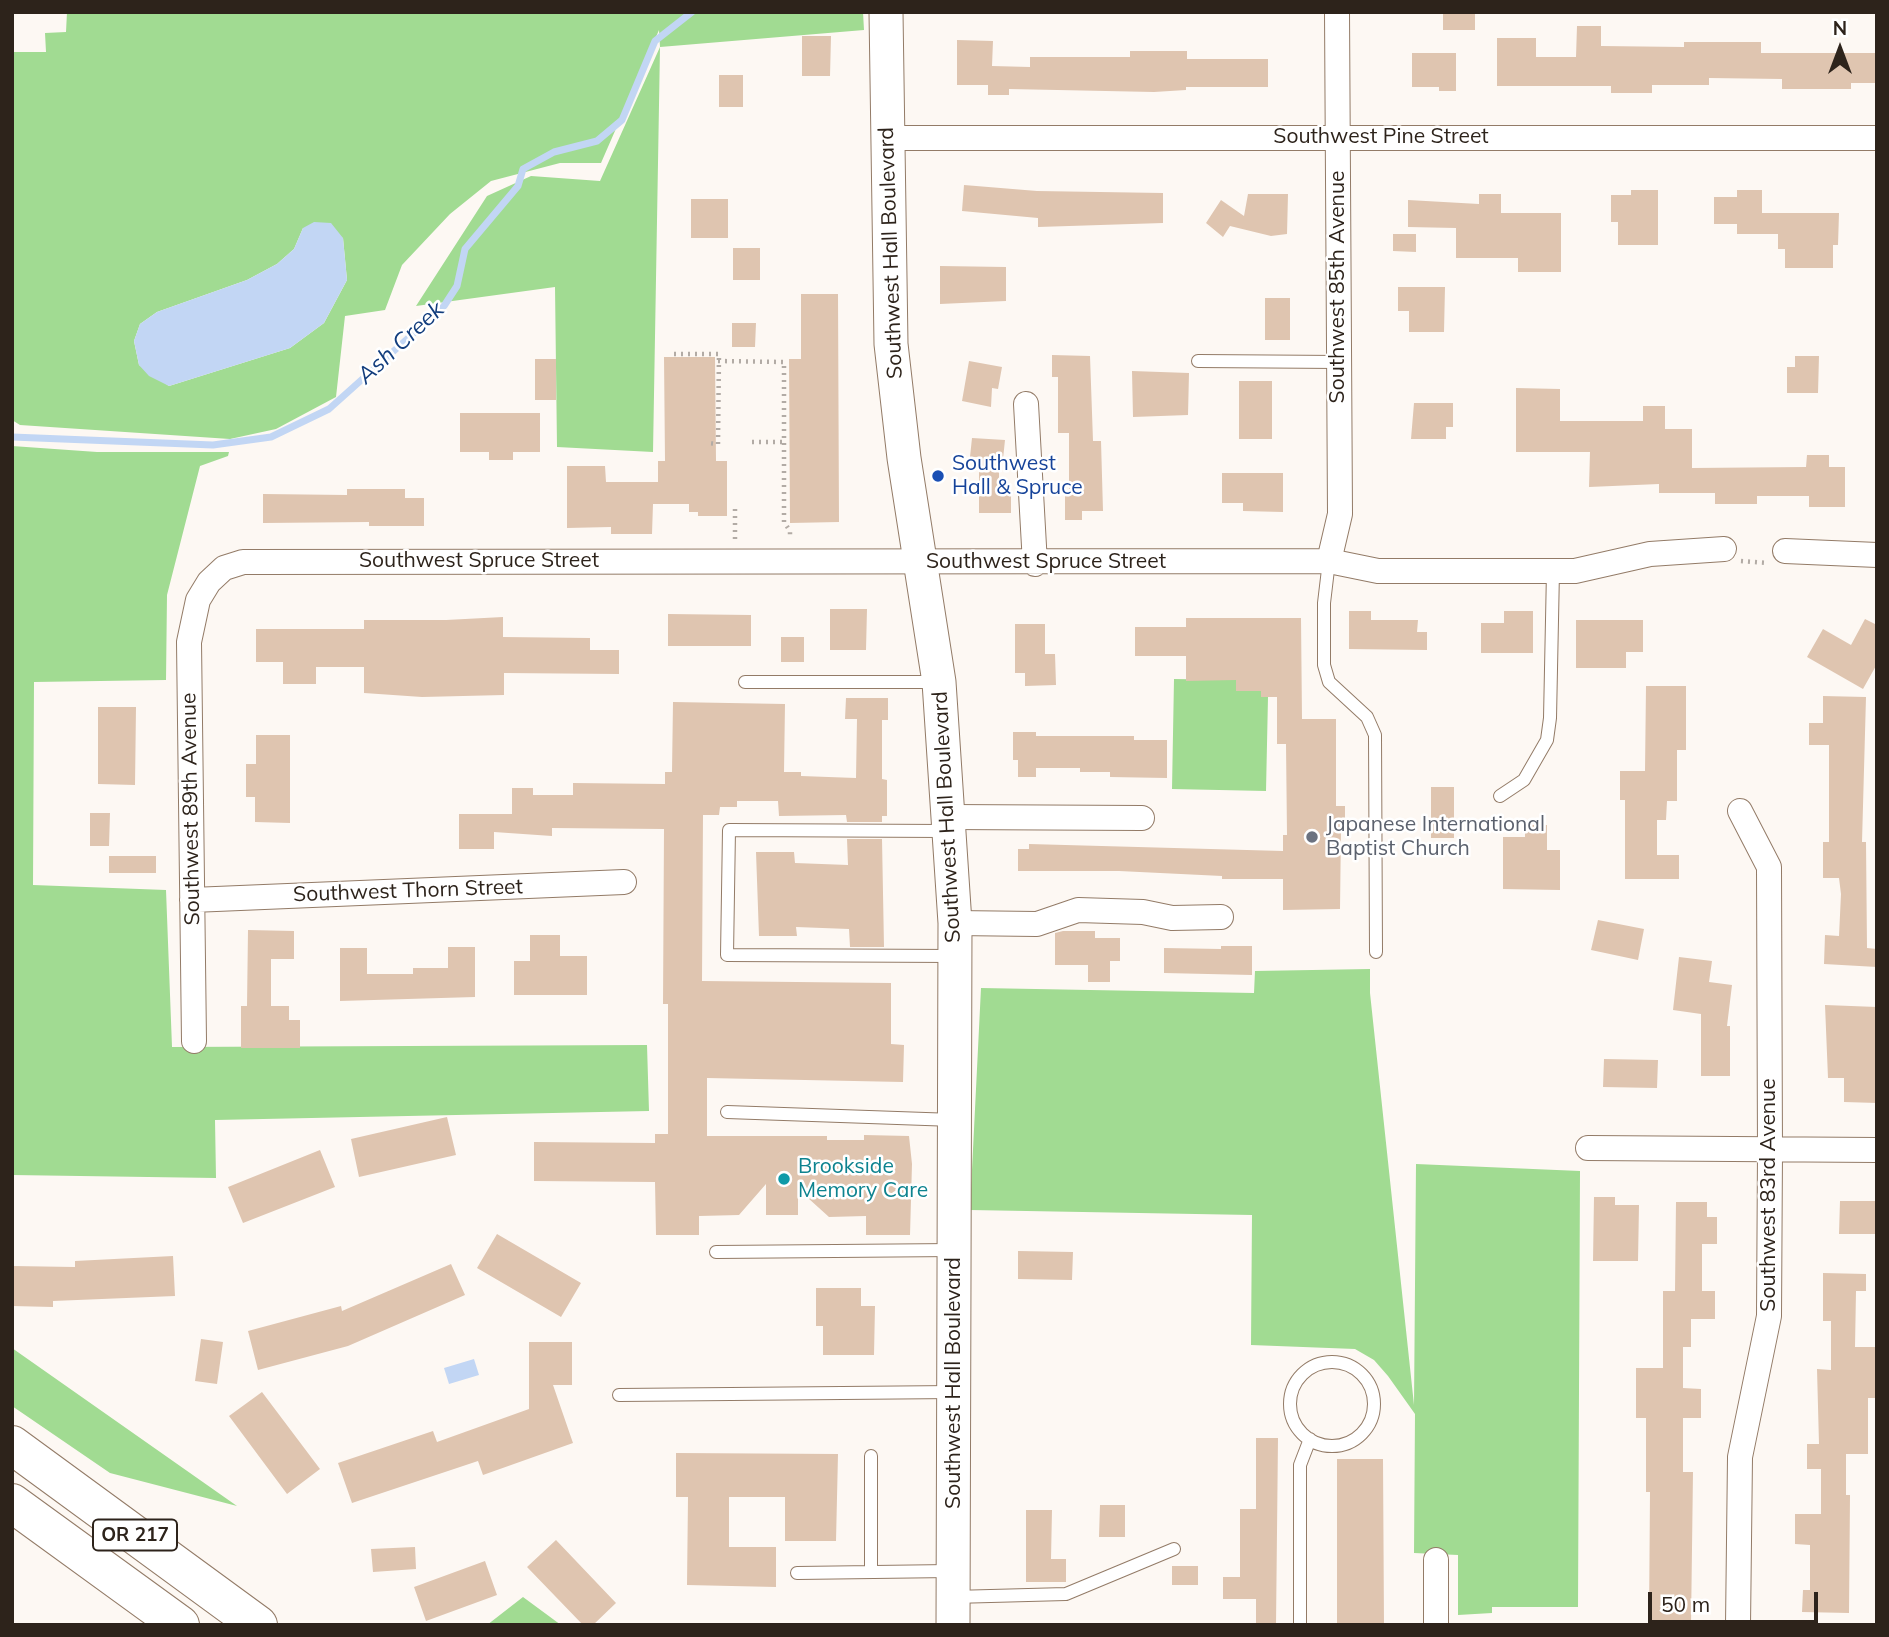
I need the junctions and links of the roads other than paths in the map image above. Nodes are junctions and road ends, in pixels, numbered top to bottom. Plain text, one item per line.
1 (886, 12) edge
2 (1338, 12) edge
3 (1337, 137) junction
4 (886, 138) junction
5 (1877, 138) edge
6 (1198, 361) dead end
7 (1339, 362) junction
8 (1026, 404) dead end
9 (1724, 549) road end
10 (1785, 551) road end
11 (1877, 555) edge
12 (921, 561) junction
13 (1329, 561) junction
14 (1035, 564) junction
15 (1553, 572) junction
16 (209, 582) joint
17 (745, 682) dead end
18 (939, 682) junction
19 (1500, 796) dead end
20 (1740, 811) dead end
21 (1142, 818) dead end
22 (949, 824) junction
23 (624, 882) dead end
24 (192, 900) junction
25 (1221, 917) dead end
26 (955, 923) junction
27 (1376, 951) dead end
28 (955, 956) junction
29 (194, 1041) dead end
30 (727, 1112) dead end
31 (954, 1120) junction
32 (1587, 1147) dead end
33 (1877, 1150) edge
34 (1770, 1152) junction
35 (954, 1250) junction
36 (716, 1252) dead end
37 (954, 1392) junction
38 (619, 1395) dead end
39 (1310, 1439) junction
40 (12, 1445) edge
41 (871, 1456) dead end
42 (12, 1503) edge
43 (1174, 1549) dead end
44 (1436, 1560) dead end
45 (871, 1572) junction
46 (797, 1573) dead end
47 (953, 1598) edge
48 (180, 1625) edge
49 (258, 1625) edge
50 (1300, 1625) edge
51 (1436, 1625) edge
52 (1738, 1625) edge

1 - 4 main road, Southwest Hall Boulevard
2 - 3 street, Southwest 85th Avenue
3 - 4 street, Southwest Pine Street
3 - 5 street, Southwest Pine Street
3 - 7 street, Southwest 85th Avenue
4 - 12 main road, Southwest Hall Boulevard
6 - 7 lane
7 - 13 street, Southwest 85th Avenue
8 - 14 street
9 - 15 street, Southwest Spruce Street
10 - 11 street
12 - 14 street, Southwest Spruce Street
12 - 16 street, Southwest Spruce Street
12 - 18 main road, Southwest Hall Boulevard
13 - 14 street, Southwest Spruce Street
13 - 15 street, Southwest Spruce Street
13 - 27 lane
15 - 19 lane
16 - 24 street, Southwest 89th Avenue
17 - 18 lane
18 - 22 main road, Southwest Hall Boulevard
20 - 34 street, Southwest 83rd Avenue
21 - 22 street
22 - 26 main road, Southwest Hall Boulevard
22 - 28 lane
23 - 24 street, Southwest Thorn Street
24 - 29 street, Southwest 89th Avenue
25 - 26 street
26 - 28 main road, Southwest Hall Boulevard
28 - 31 main road, Southwest Hall Boulevard
30 - 31 lane
31 - 35 main road, Southwest Hall Boulevard
32 - 34 street
33 - 34 street
34 - 52 street, Southwest 83rd Avenue
35 - 36 lane
35 - 37 main road, Southwest Hall Boulevard
37 - 38 lane
37 - 47 main road, Southwest Hall Boulevard
39 - 39 lane
39 - 50 lane
40 - 49 highway, OR 217
41 - 45 lane
42 - 48 highway, OR 217
43 - 47 lane
44 - 51 street
45 - 46 lane
45 - 47 lane

